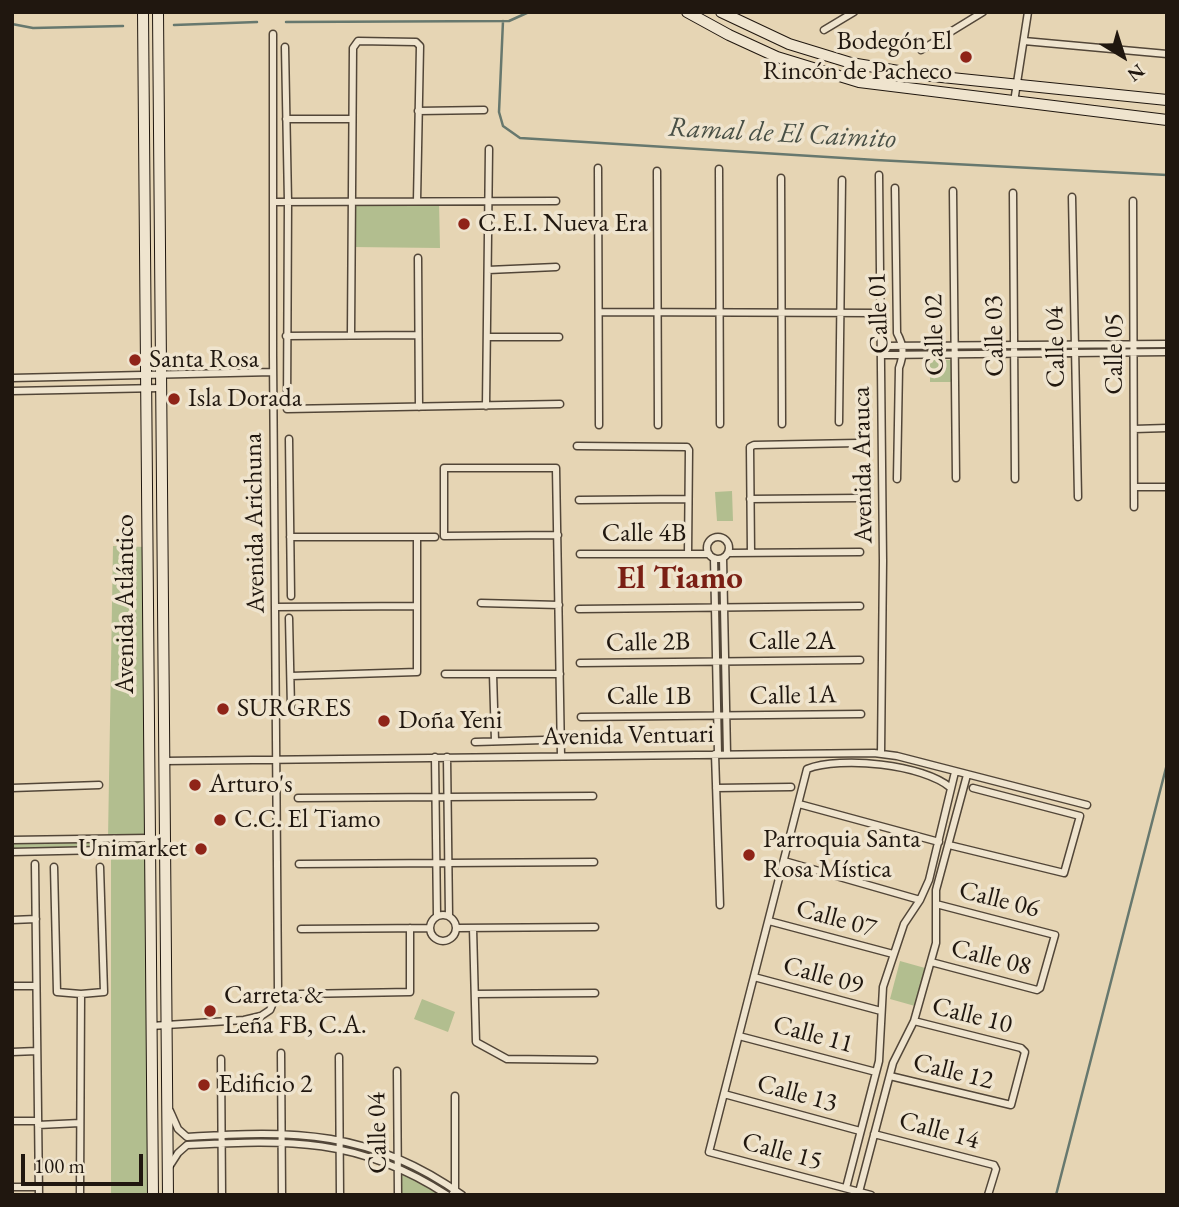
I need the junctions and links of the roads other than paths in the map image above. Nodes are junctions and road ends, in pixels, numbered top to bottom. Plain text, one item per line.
1 (144, 12) edge
2 (158, 12) edge
3 (687, 12) edge
4 (721, 12) edge
5 (854, 12) edge
6 (984, 12) edge
7 (1028, 12) edge
8 (824, 30) dead end
9 (273, 34) dead end
10 (1024, 41) junction
11 (285, 47) dead end
12 (921, 50) dead end
13 (1167, 54) edge
14 (1017, 85) junction
15 (1167, 100) edge
16 (1014, 102) junction
17 (484, 110) dead end
18 (418, 111) junction
19 (286, 119) junction
20 (352, 119) junction
21 (1167, 120) edge
22 (489, 149) dead end
23 (598, 168) dead end
24 (719, 170) dead end
25 (657, 171) dead end
26 (879, 175) dead end
27 (781, 178) dead end
28 (842, 180) dead end
29 (895, 188) dead end
30 (953, 191) dead end
31 (1013, 193) dead end
32 (1072, 197) dead end
33 (417, 201) junction
34 (489, 201) junction
35 (556, 201) dead end
36 (1133, 201) dead end
37 (273, 202) junction
38 (288, 202) junction
39 (352, 202) junction
40 (418, 258) dead end
41 (556, 267) dead end
42 (488, 270) junction
43 (601, 312) junction
44 (659, 313) junction
45 (721, 313) junction
46 (783, 313) junction
47 (841, 313) junction
48 (880, 313) junction
49 (351, 334) junction
50 (418, 335) junction
51 (286, 337) junction
52 (487, 337) junction
53 (559, 337) dead end
54 (1075, 344) junction
55 (1135, 344) junction
56 (1167, 344) edge
57 (903, 345) junction
58 (955, 345) junction
59 (1015, 345) junction
60 (881, 346) junction
61 (1167, 352) edge
62 (1135, 353) junction
63 (1015, 354) junction
64 (1075, 354) junction
65 (881, 355) junction
66 (904, 355) junction
67 (955, 355) junction
68 (273, 372) junction
69 (160, 376) junction
70 (146, 377) junction
71 (12, 378) edge
72 (160, 388) junction
73 (146, 389) junction
74 (12, 391) edge
75 (560, 404) dead end
76 (486, 406) junction
77 (419, 407) junction
78 (839, 422) dead end
79 (720, 424) dead end
80 (782, 424) dead end
81 (600, 425) dead end
82 (658, 425) dead end
83 (1167, 428) edge
84 (1135, 429) junction
85 (289, 439) dead end
86 (858, 443) dead end
87 (577, 446) dead end
88 (956, 478) dead end
89 (897, 479) dead end
90 (1015, 479) dead end
91 (1167, 487) edge
92 (1135, 488) junction
93 (1078, 497) dead end
94 (860, 498) dead end
95 (687, 499) junction
96 (750, 499) junction
97 (579, 500) dead end
98 (1135, 507) dead end
99 (558, 535) junction
100 (290, 537) junction
101 (417, 537) junction
102 (435, 537) dead end
103 (860, 552) dead end
104 (751, 553) junction
105 (580, 554) dead end
106 (688, 554) junction
107 (711, 556) junction
108 (725, 556) junction
109 (291, 596) dead end
110 (481, 603) dead end
111 (559, 605) junction
112 (417, 606) junction
113 (860, 606) dead end
114 (275, 607) junction
115 (715, 608) junction
116 (724, 608) junction
117 (579, 609) dead end
118 (289, 618) dead end
119 (860, 660) dead end
120 (716, 662) junction
121 (725, 662) junction
122 (580, 663) dead end
123 (445, 674) dead end
124 (493, 674) junction
125 (560, 674) junction
126 (291, 676) junction
127 (291, 708) dead end
128 (860, 714) dead end
129 (717, 716) junction
130 (726, 716) junction
131 (580, 717) dead end
132 (544, 740) dead end
133 (495, 741) junction
134 (475, 742) dead end
135 (716, 754) junction
136 (727, 754) junction
137 (881, 754) junction
138 (561, 756) junction
139 (435, 757) junction
140 (447, 757) junction
141 (276, 759) junction
142 (164, 761) junction
143 (955, 772) junction
144 (967, 775) junction
145 (99, 785) dead end
146 (791, 787) dead end
147 (12, 788) edge
148 (716, 788) junction
149 (951, 788) junction
150 (974, 788) dead end
151 (593, 796) dead end
152 (298, 798) dead end
153 (435, 798) junction
154 (447, 798) junction
155 (799, 804) junction
156 (1087, 806) dead end
157 (12, 840) edge
158 (939, 842) junction
159 (149, 843) junction
160 (949, 845) junction
161 (12, 852) edge
162 (785, 861) junction
163 (594, 862) dead end
164 (436, 863) junction
165 (448, 863) junction
166 (35, 864) dead end
167 (299, 864) dead end
168 (54, 867) dead end
169 (100, 867) dead end
170 (929, 880) junction
171 (938, 883) junction
172 (920, 900) junction
173 (936, 904) junction
174 (720, 905) dead end
175 (438, 916) junction
176 (449, 916) junction
177 (36, 919) junction
178 (12, 920) edge
179 (769, 921) junction
180 (595, 927) dead end
181 (410, 928) junction
182 (430, 928) junction
183 (474, 928) junction
184 (301, 929) dead end
185 (457, 929) junction
186 (893, 954) junction
187 (931, 962) junction
188 (754, 977) junction
189 (12, 986) edge
190 (36, 986) junction
191 (1040, 988) joint
192 (595, 993) dead end
193 (81, 994) junction
194 (300, 994) dead end
195 (475, 994) junction
196 (881, 1011) junction
197 (914, 1021) junction
198 (151, 1026) junction
199 (167, 1026) junction
200 (739, 1036) junction
201 (37, 1051) junction
202 (12, 1052) edge
203 (881, 1052) junction
204 (281, 1053) dead end
205 (896, 1056) junction
206 (339, 1058) dead end
207 (221, 1059) dead end
208 (594, 1060) dead end
209 (397, 1071) dead end
210 (876, 1072) junction
211 (890, 1076) junction
212 (724, 1094) junction
213 (455, 1096) dead end
214 (1006, 1106) joint
215 (167, 1107) junction
216 (12, 1121) edge
217 (38, 1123) junction
218 (80, 1123) junction
219 (860, 1131) junction
220 (281, 1133) junction
221 (874, 1134) junction
222 (221, 1135) junction
223 (339, 1139) junction
224 (281, 1142) junction
225 (221, 1143) junction
226 (340, 1148) junction
227 (398, 1158) junction
228 (398, 1168) junction
229 (168, 1169) junction
230 (39, 1186) junction
231 (12, 1187) edge
232 (846, 1188) junction
233 (859, 1192) junction
234 (457, 1193) edge
235 (39, 1195) edge
236 (80, 1195) edge
237 (153, 1195) edge
238 (168, 1195) edge
239 (222, 1195) edge
240 (282, 1195) edge
241 (340, 1195) edge
242 (398, 1195) edge
243 (447, 1195) edge
244 (871, 1195) edge
245 (988, 1195) edge

1 - 70 main road, Avenida Atlántico
2 - 69 main road, Avenida Atlántico
3 - 16 main road
4 - 14 main road
5 - 8 street
6 - 12 street
7 - 10 street
9 - 37 street, Avenida Arichuna
10 - 13 street
10 - 14 street
11 - 19 street
14 - 15 main road
14 - 16 street
16 - 21 main road
17 - 18 street
18 - 20 street
18 - 33 street
19 - 20 street
19 - 38 street
20 - 39 street
22 - 34 street
23 - 43 street
24 - 45 street
25 - 44 street
26 - 48 street, Avenida Arauca
27 - 46 street
28 - 47 street
29 - 57 street, Calle 01
30 - 58 street, Calle 02
31 - 59 street, Calle 03
32 - 54 street, Calle 04
33 - 34 street
33 - 39 street
34 - 35 street
34 - 42 street
36 - 55 street, Calle 05
37 - 38 street
37 - 68 street, Avenida Arichuna
38 - 39 street
38 - 51 street
39 - 49 street
40 - 50 street
41 - 42 street
42 - 52 street
43 - 44 street
43 - 81 street
44 - 45 street
44 - 82 street
45 - 46 street
45 - 79 street
46 - 47 street
46 - 80 street
47 - 48 street
47 - 78 street
48 - 60 street, Avenida Arauca
49 - 50 street
49 - 51 street
50 - 77 street
51 - 77 street
52 - 53 street
52 - 76 street
54 - 55 street
54 - 59 street
54 - 64 street, Calle 04
55 - 56 street
55 - 62 street, Calle 05
57 - 58 street
57 - 60 street
57 - 66 street, Calle 01
58 - 59 street
58 - 67 street, Calle 02
59 - 63 street, Calle 03
60 - 65 street, Avenida Arauca
61 - 62 street
62 - 64 street
62 - 84 street, Calle 05
63 - 64 street
63 - 67 street
63 - 90 street, Calle 03
64 - 93 street, Calle 04
65 - 66 street
65 - 137 street, Avenida Arauca
66 - 67 street
66 - 89 street, Calle 01
67 - 88 street, Calle 02
68 - 69 street
68 - 114 street, Avenida Arichuna
69 - 70 street
69 - 72 main road, Avenida Atlántico
70 - 71 street
70 - 73 main road, Avenida Atlántico
72 - 73 street
72 - 142 main road, Avenida Atlántico
73 - 74 street
73 - 159 main road, Avenida Atlántico
75 - 76 street
76 - 77 street
83 - 84 street
84 - 92 street, Calle 05
85 - 100 street
86 - 96 street
87 - 95 street
91 - 92 street
92 - 98 street, Calle 05
94 - 96 street
95 - 97 street
95 - 106 street
96 - 104 street
99 - 99 street
99 - 111 street
100 - 101 street
100 - 109 street
101 - 102 street
101 - 112 street
103 - 104 street
104 - 108 street
105 - 106 street, Calle 4B
106 - 107 street, Calle 4B
107 - 108 street
107 - 108 street
107 - 115 street
108 - 116 street
110 - 111 street
111 - 125 street
112 - 114 street
112 - 126 street
113 - 116 street
114 - 141 street, Avenida Arichuna
115 - 116 street
115 - 117 street
115 - 120 street
116 - 121 street
118 - 126 street
119 - 121 street, Calle 2A
120 - 121 street, Calle 2A
120 - 122 street, Calle 2B
120 - 129 street
121 - 130 street
123 - 124 street
124 - 125 street
124 - 133 street
125 - 138 street
126 - 127 street
128 - 130 street, Calle 1A
129 - 130 street, Calle 1A
129 - 131 street, Calle 1B
129 - 135 street
130 - 136 street
132 - 133 street
133 - 134 street
135 - 136 street, Avenida Ventuari
135 - 138 street, Avenida Ventuari
135 - 148 street
136 - 137 street, Avenida Ventuari
137 - 143 street, Avenida Ventuari
138 - 140 street, Avenida Ventuari
139 - 140 street, Avenida Ventuari
139 - 141 street, Avenida Ventuari
139 - 153 street
140 - 154 street
141 - 142 street, Avenida Ventuari
141 - 199 street, Avenida Arichuna
142 - 199 main road, Avenida Atlántico
143 - 144 street, Avenida Ventuari
143 - 149 street
144 - 156 street, Avenida Ventuari
144 - 160 street
145 - 147 street
146 - 148 street
148 - 174 street
149 - 155 street
149 - 158 street
150 - 160 street
151 - 154 street
152 - 153 street
153 - 154 street
153 - 164 street
154 - 165 street
155 - 158 street
155 - 162 street
157 - 159 street
158 - 170 street
159 - 161 street
159 - 198 main road, Avenida Atlántico
160 - 171 street
162 - 172 street
162 - 179 street
163 - 165 street
164 - 165 street
164 - 167 street
164 - 175 street
165 - 176 street
166 - 177 street
168 - 193 street
169 - 193 street
170 - 171 street
170 - 172 street
171 - 173 street
172 - 186 street
173 - 187 street
173 - 191 street, Calle 06
175 - 176 street
175 - 182 street
176 - 185 street
177 - 178 street
177 - 190 street
179 - 186 street, Calle 07
179 - 188 street
180 - 183 street
181 - 182 street
181 - 184 street
181 - 194 street
182 - 185 street
183 - 185 street
183 - 195 street
186 - 196 street
187 - 191 street, Calle 08
187 - 197 street
188 - 196 street, Calle 09
188 - 200 street
189 - 190 street
190 - 201 street
192 - 195 street
193 - 218 street
195 - 208 street
196 - 203 street
197 - 205 street
197 - 214 street, Calle 10
198 - 199 street
198 - 237 main road, Avenida Atlántico
199 - 215 main road, Avenida Atlántico
200 - 210 street, Calle 11
200 - 212 street
201 - 202 street
201 - 217 street
203 - 205 street
203 - 210 street
204 - 220 street
205 - 211 street
206 - 223 street
207 - 222 street
209 - 227 street, Calle 04
210 - 219 street
211 - 214 street, Calle 12
211 - 221 street
212 - 219 street, Calle 13
212 - 232 street, Calle 15
213 - 234 street
215 - 222 street
215 - 229 main road, Avenida Atlántico
216 - 217 street
217 - 218 street
217 - 230 street
218 - 236 street
219 - 232 street
220 - 222 street
220 - 223 street
220 - 224 street
221 - 233 street
221 - 245 street, Calle 14
222 - 225 street
223 - 226 street
223 - 227 street
224 - 225 street
224 - 226 street
224 - 240 street
225 - 229 street
225 - 239 street
226 - 228 street
226 - 241 street
227 - 228 street, Calle 04
227 - 234 street
228 - 242 street, Calle 04
228 - 243 street
229 - 238 main road, Avenida Atlántico
230 - 231 street
230 - 235 street
232 - 233 street, Calle 15
233 - 244 street, Calle 15

